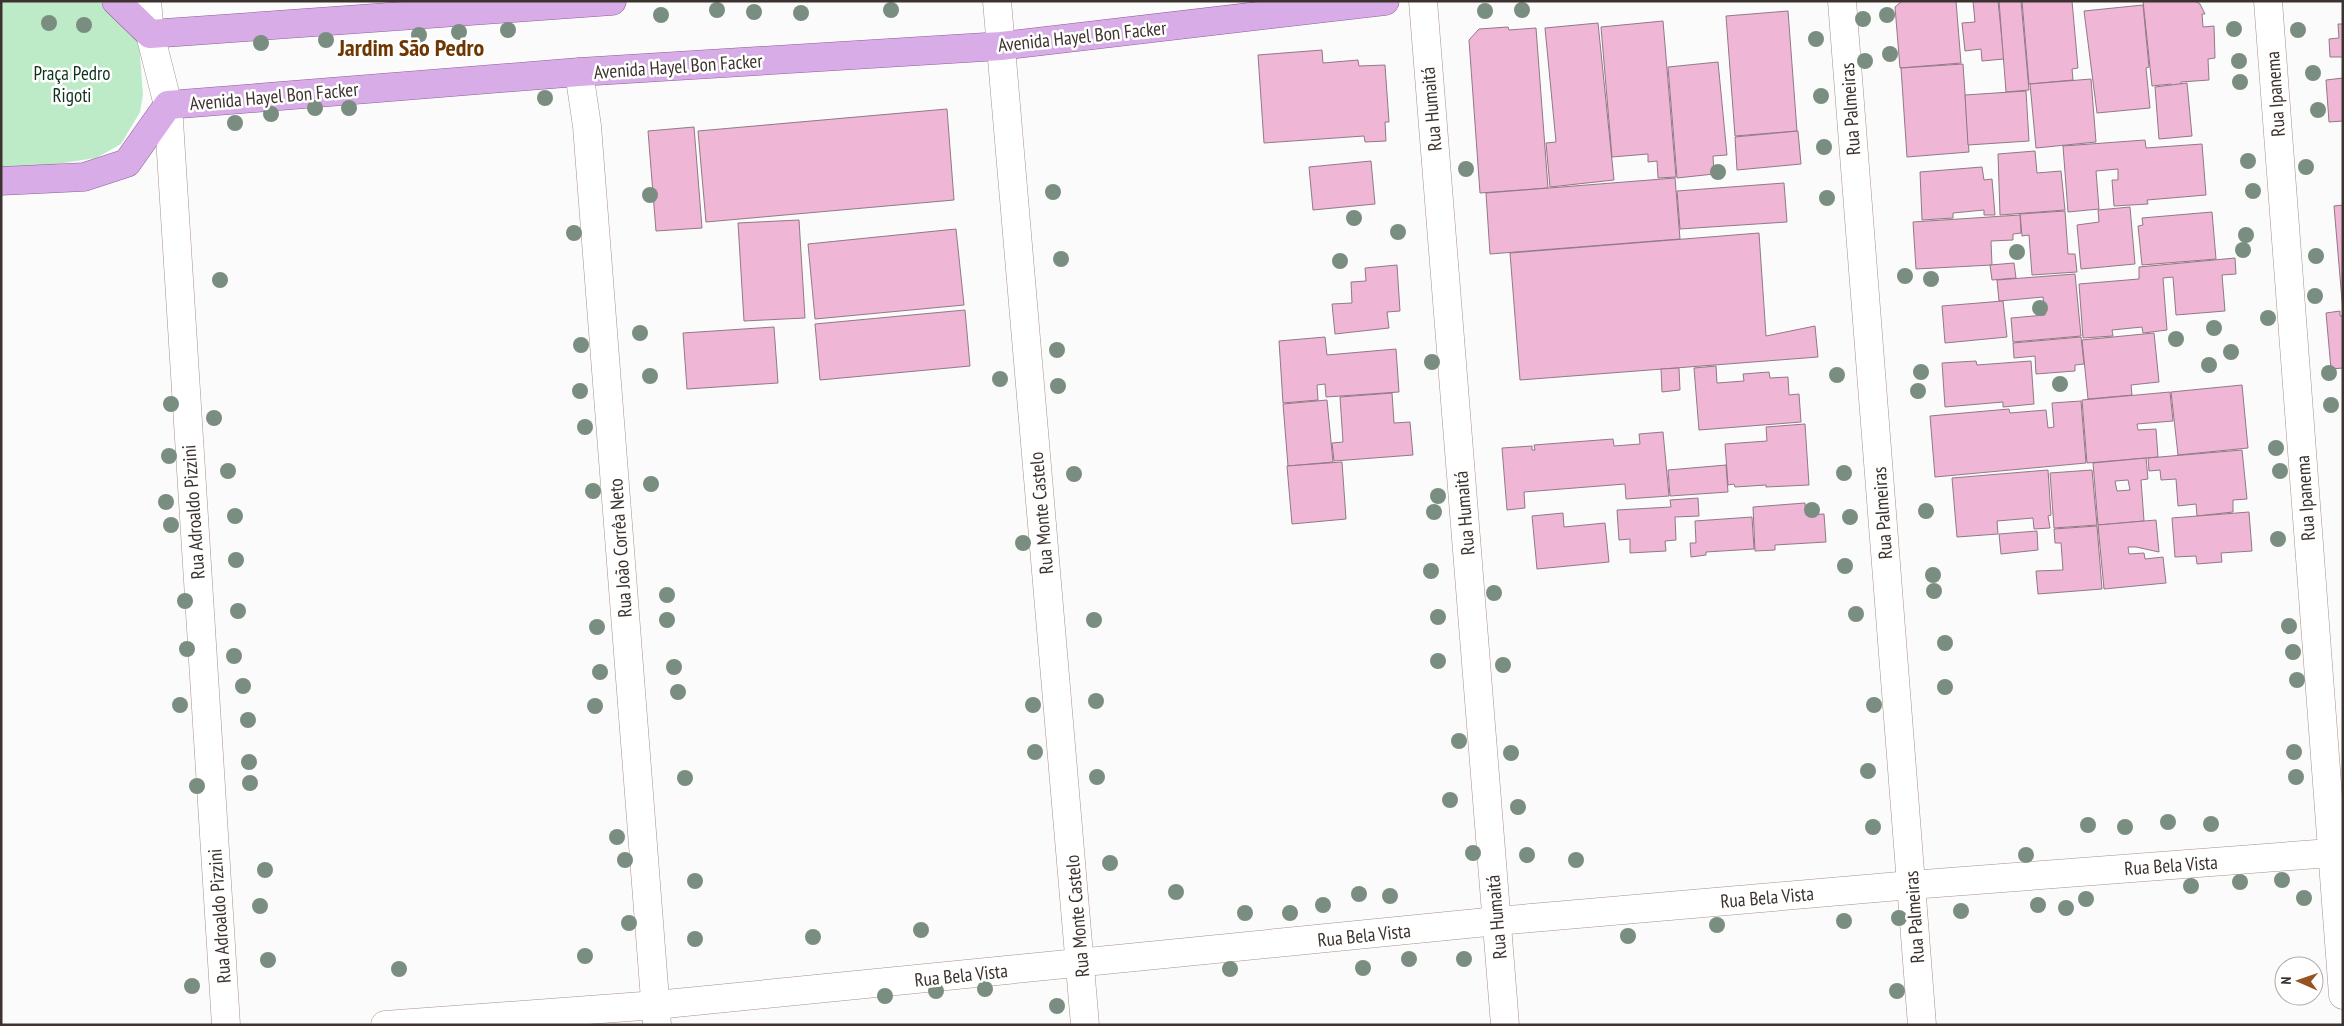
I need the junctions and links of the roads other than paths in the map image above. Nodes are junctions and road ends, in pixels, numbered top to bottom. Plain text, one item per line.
1 (116, 1) edge
2 (147, 1) edge
3 (612, 1) edge
4 (997, 1) edge
5 (1385, 1) edge
6 (1423, 1) edge
7 (1842, 1) edge
8 (2268, 1) edge
9 (571, 3) edge
10 (150, 34) junction
11 (1001, 46) junction
12 (579, 72) junction
13 (168, 105) junction
14 (1, 181) edge
15 (2337, 853) edge
16 (1911, 885) junction
17 (1497, 921) junction
18 (1081, 963) junction
19 (2343, 995) edge
20 (657, 1015) edge
21 (226, 1025) edge
22 (385, 1025) edge
23 (1085, 1025) edge
24 (1505, 1025) edge
25 (1922, 1025) edge

1 - 10 main road
2 - 10 street, Rua Adroaldo Pizzini
3 - 9 main road
4 - 11 street, Rua Monte Castelo
5 - 11 main road, Avenida Hayel Bon Facker
6 - 17 street, Rua Humaitá
7 - 16 street, Rua Palmeiras
8 - 15 street, Rua Ipanema
9 - 10 main road
10 - 13 street, Rua Adroaldo Pizzini
11 - 12 main road, Avenida Hayel Bon Facker
11 - 18 street, Rua Monte Castelo
12 - 13 main road, Avenida Hayel Bon Facker
12 - 20 street, Rua João Corrêa Neto
13 - 14 main road, Avenida Hayel Bon Facker
13 - 21 street, Rua Adroaldo Pizzini
15 - 16 street, Rua Bela Vista
15 - 19 street, Rua Ipanema
16 - 17 street, Rua Bela Vista
16 - 25 street, Rua Palmeiras
17 - 18 street, Rua Bela Vista
17 - 24 street, Rua Humaitá
18 - 20 street, Rua Bela Vista
18 - 23 street, Rua Monte Castelo
20 - 22 street, Rua Bela Vista

